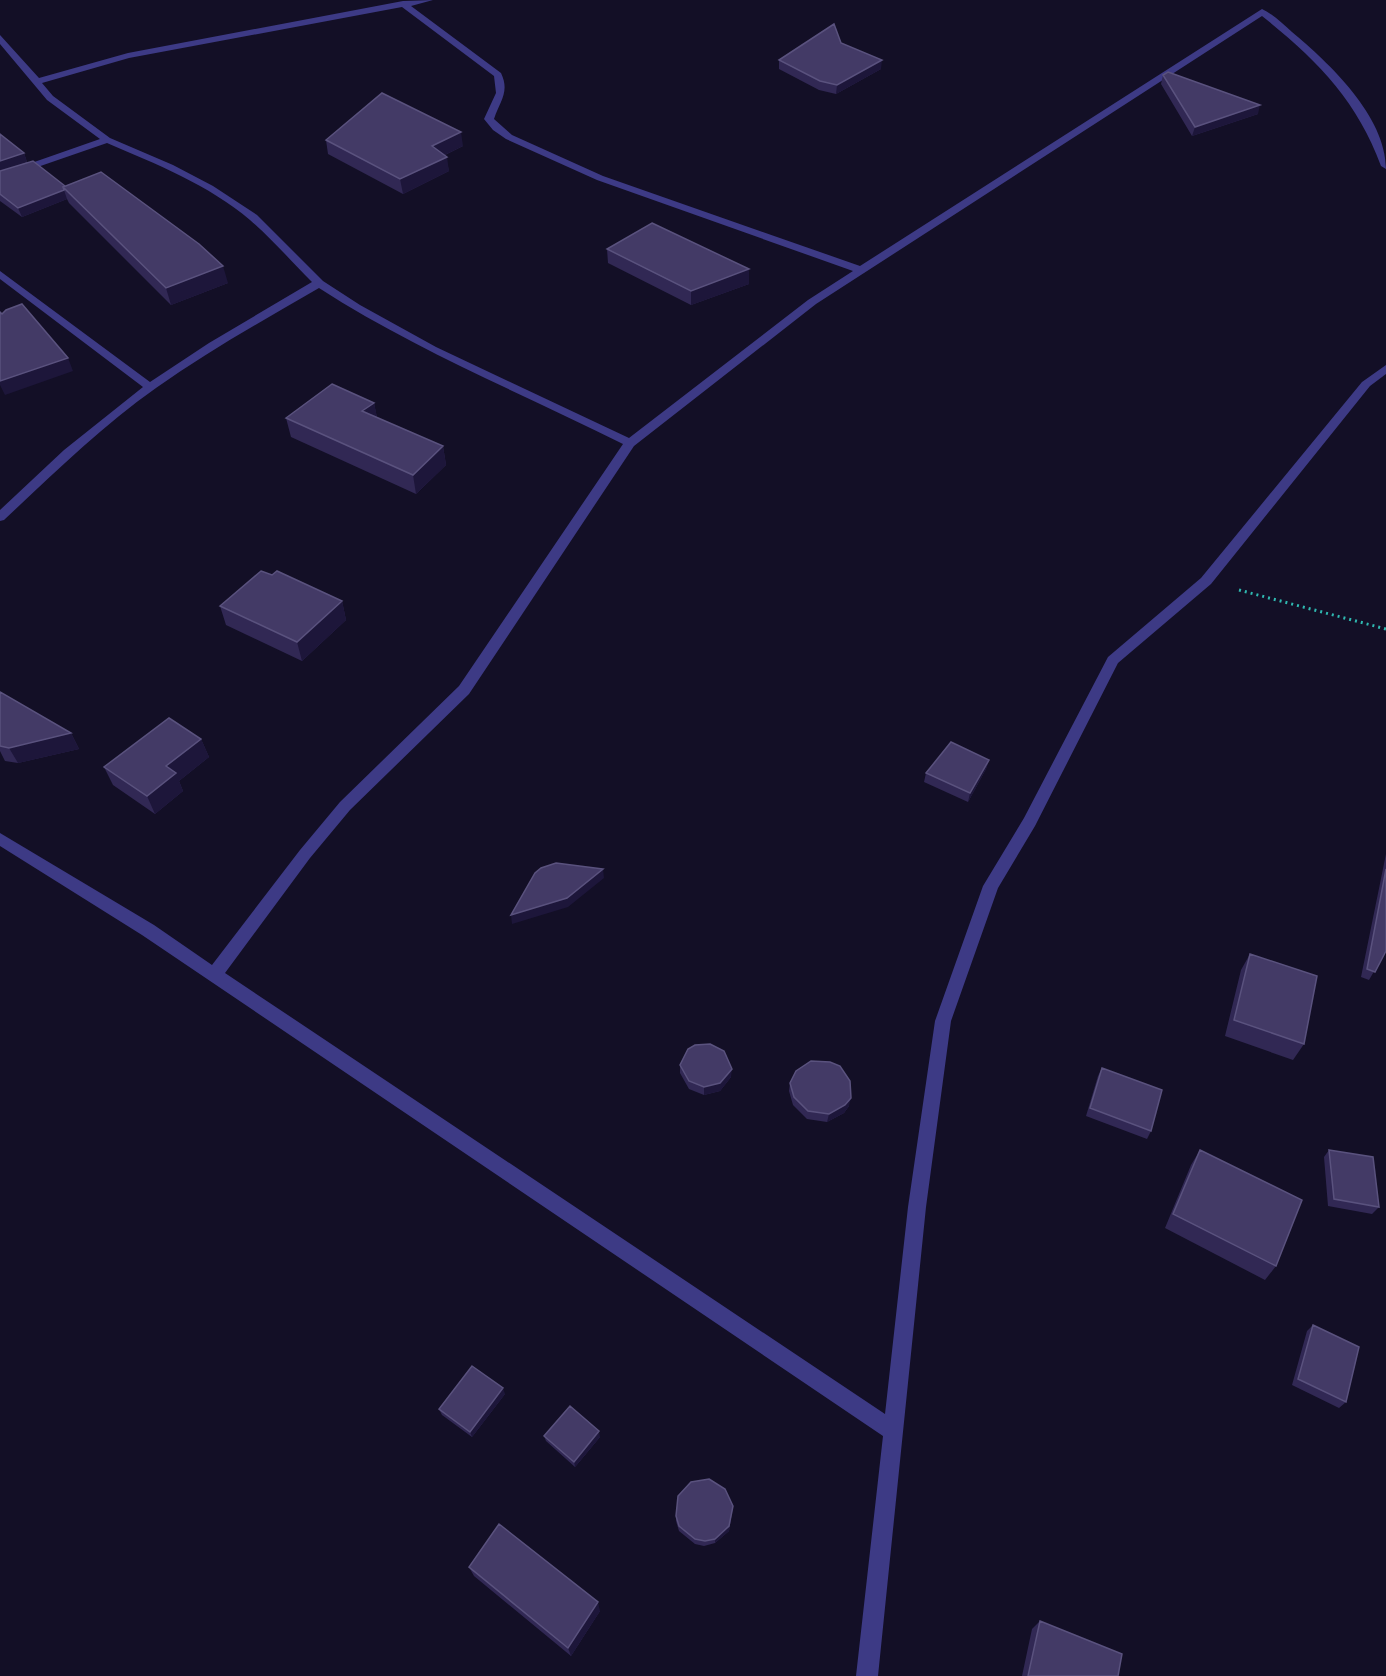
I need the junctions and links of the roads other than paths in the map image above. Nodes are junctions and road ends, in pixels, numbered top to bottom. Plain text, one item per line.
1 (429, 0) edge
2 (403, 4) junction
3 (0, 38) edge
4 (36, 82) junction
5 (107, 140) junction
6 (1386, 166) edge
7 (0, 177) edge
8 (860, 270) junction
9 (0, 274) edge
10 (319, 284) junction
11 (1386, 368) edge
12 (150, 387) junction
13 (630, 443) junction
14 (0, 517) edge
15 (0, 839) edge
16 (214, 975) junction
17 (894, 1432) junction
18 (867, 1676) edge

1 - 2 street
2 - 4 street
2 - 8 street
3 - 4 street
4 - 5 street
5 - 7 street
5 - 10 street
6 - 8 street
8 - 13 street
9 - 12 street
10 - 12 street
10 - 13 street
11 - 17 street
12 - 14 street
13 - 16 street
15 - 16 street
16 - 17 street
17 - 18 street

